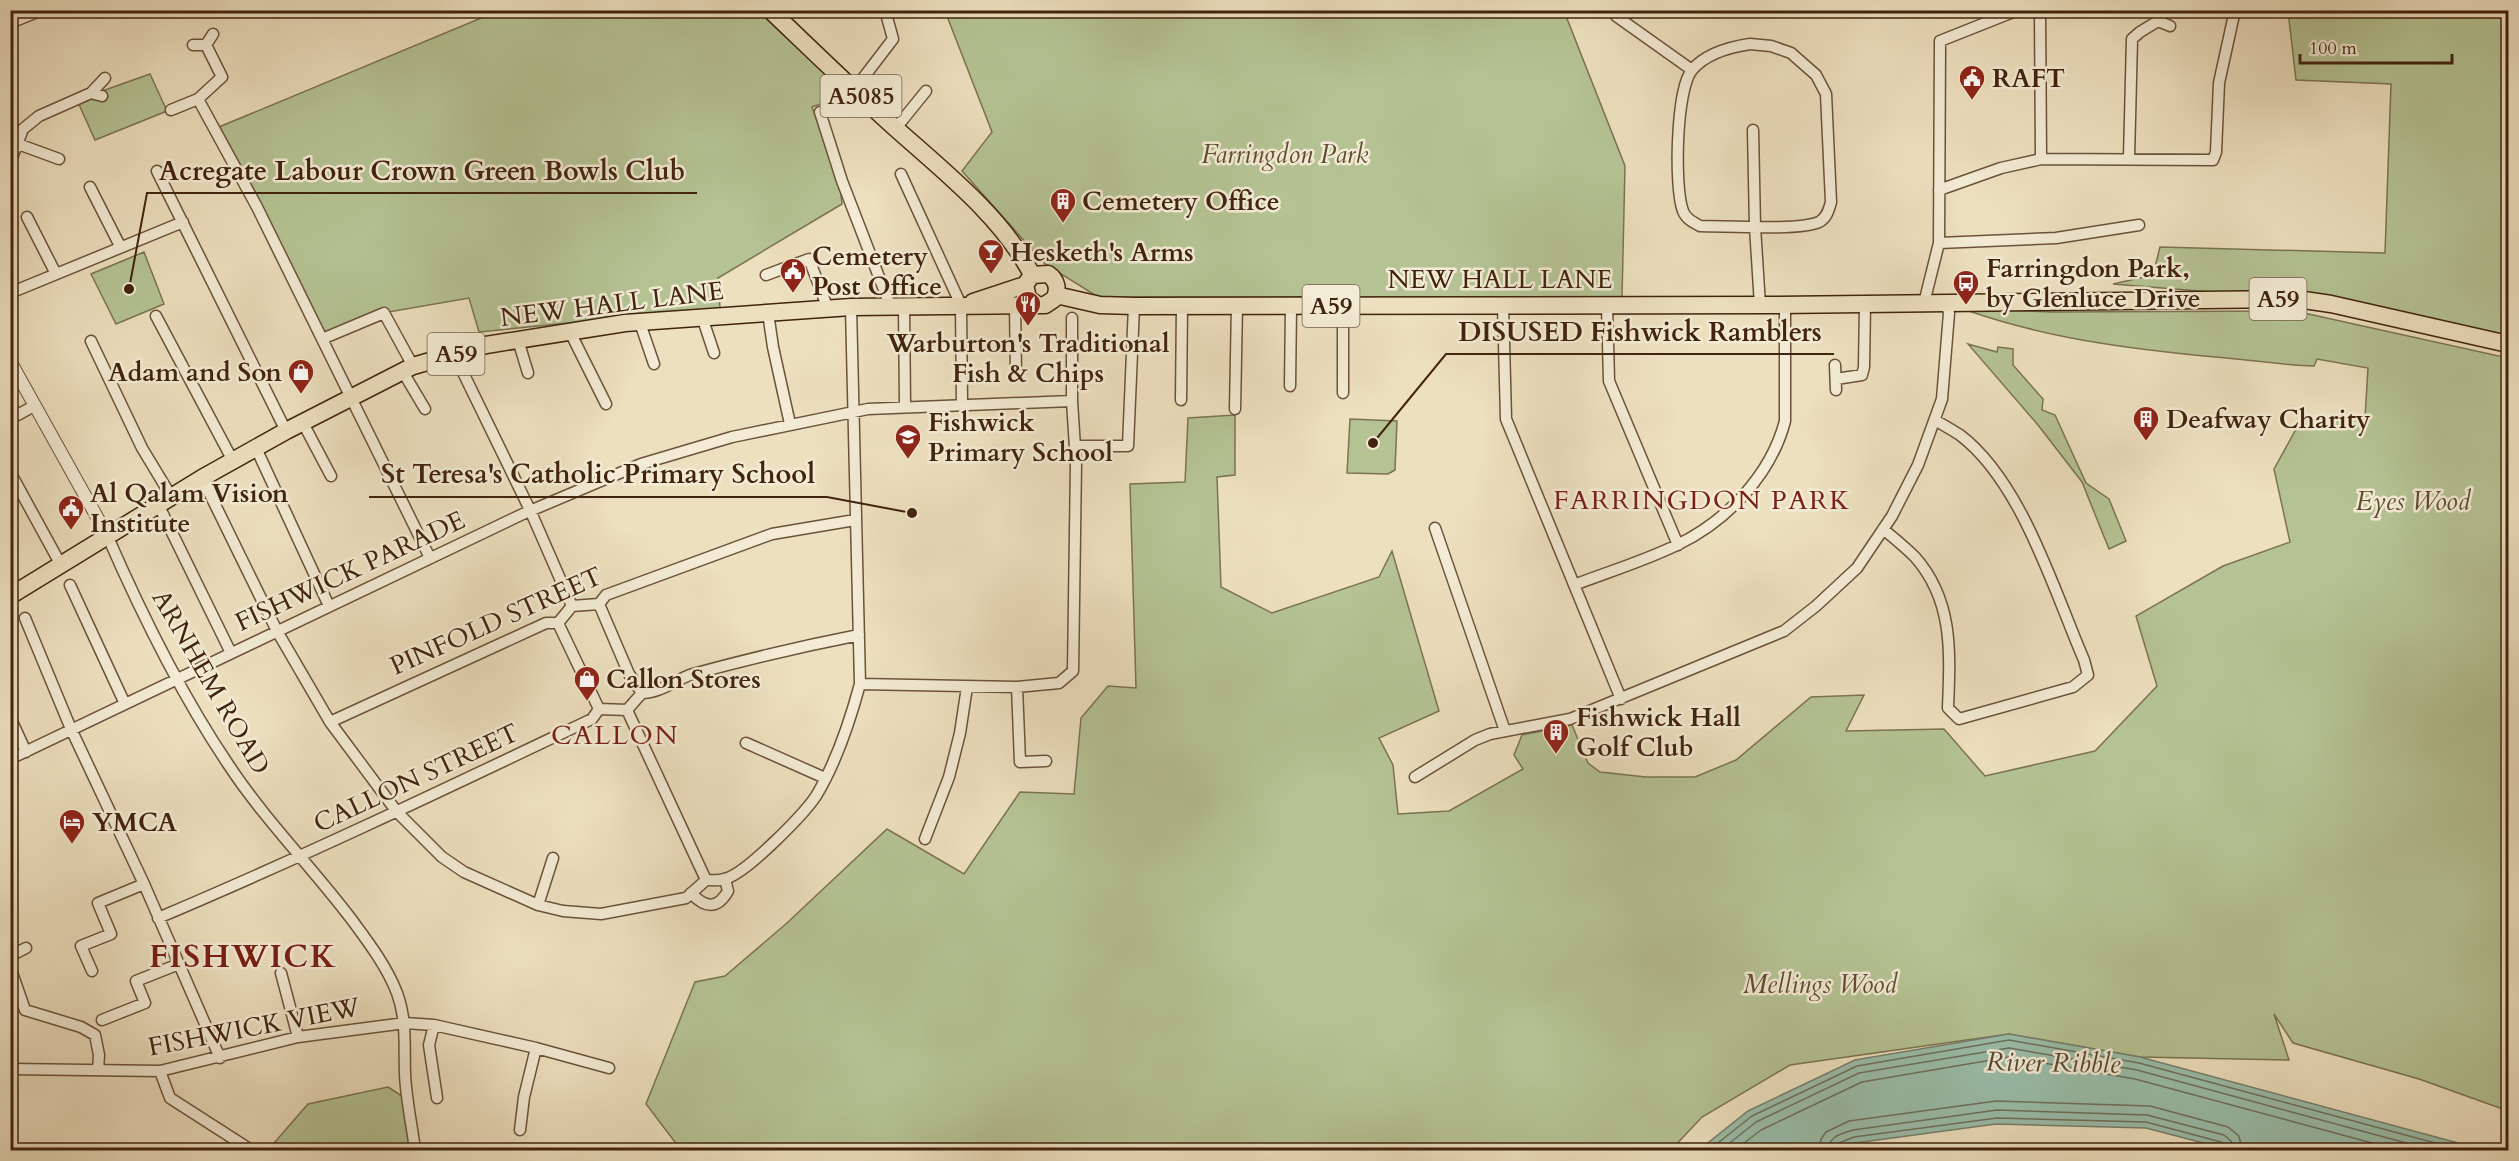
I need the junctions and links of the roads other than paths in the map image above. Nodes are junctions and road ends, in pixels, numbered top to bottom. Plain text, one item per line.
1 (42, 10) edge
2 (770, 10) edge
3 (885, 10) edge
4 (2018, 10) edge
5 (2040, 10) edge
6 (2235, 10) edge
7 (1616, 16) dead end
8 (2158, 16) edge
9 (10, 23) edge
10 (2170, 26) dead end
11 (213, 34) dead end
12 (193, 45) dead end
13 (206, 45) junction
14 (1692, 70) junction
15 (105, 78) dead end
16 (854, 90) junction
17 (926, 92) dead end
18 (91, 93) junction
19 (202, 95) junction
20 (102, 96) dead end
21 (171, 110) dead end
22 (820, 112) dead end
23 (896, 128) junction
24 (1753, 130) dead end
25 (18, 144) junction
26 (2129, 158) junction
27 (59, 159) dead end
28 (2042, 159) junction
29 (10, 163) edge
30 (157, 171) dead end
31 (901, 174) dead end
32 (90, 187) dead end
33 (1938, 190) junction
34 (27, 217) dead end
35 (183, 222) junction
36 (2139, 225) dead end
37 (1755, 227) junction
38 (1939, 243) junction
39 (120, 246) junction
40 (56, 274) junction
41 (766, 275) dead end
42 (10, 293) edge
43 (1027, 293) junction
44 (1056, 295) junction
45 (1946, 302) junction
46 (1924, 303) junction
47 (1785, 304) junction
48 (1865, 304) junction
49 (960, 305) junction
50 (1237, 305) junction
51 (1503, 305) junction
52 (1607, 305) junction
53 (1760, 305) junction
54 (1134, 306) junction
55 (1182, 306) junction
56 (1291, 306) junction
57 (1343, 306) junction
58 (850, 307) junction
59 (898, 307) junction
60 (828, 309) junction
61 (768, 313) junction
62 (156, 316) dead end
63 (702, 317) junction
64 (1072, 318) dead end
65 (640, 322) junction
66 (570, 332) junction
67 (322, 339) junction
68 (518, 340) junction
69 (91, 342) dead end
70 (2508, 344) edge
71 (714, 353) dead end
72 (454, 354) junction
73 (10, 361) edge
74 (654, 364) dead end
75 (1835, 365) dead end
76 (408, 369) junction
77 (528, 373) dead end
78 (1016, 375) dead end
79 (1290, 386) dead end
80 (1343, 393) dead end
81 (351, 399) junction
82 (1181, 400) dead end
83 (1072, 401) junction
84 (606, 404) dead end
85 (962, 404) junction
86 (34, 406) junction
87 (905, 406) junction
88 (425, 409) dead end
89 (1235, 409) dead end
90 (854, 411) junction
91 (10, 419) edge
92 (1936, 421) junction
93 (303, 423) junction
94 (790, 424) junction
95 (286, 431) junction
96 (1075, 446) junction
97 (256, 448) junction
98 (233, 461) junction
99 (10, 472) edge
100 (331, 476) dead end
101 (202, 478) junction
102 (164, 500) junction
103 (530, 510) junction
104 (855, 520) junction
105 (1435, 528) dead end
106 (1883, 529) junction
107 (107, 535) junction
108 (1678, 545) junction
109 (430, 558) junction
110 (61, 565) junction
111 (70, 585) dead end
112 (1574, 585) junction
113 (11, 595) edge
114 (599, 604) junction
115 (329, 606) junction
116 (572, 606) junction
117 (25, 618) dead end
118 (558, 623) junction
119 (277, 631) junction
120 (859, 635) junction
121 (231, 653) junction
122 (178, 679) junction
123 (860, 684) junction
124 (967, 687) junction
125 (1017, 687) junction
126 (642, 693) junction
127 (1621, 699) junction
128 (125, 704) junction
129 (599, 709) junction
130 (627, 710) junction
131 (10, 717) edge
132 (330, 722) junction
133 (71, 729) junction
134 (1505, 731) junction
135 (746, 742) dead end
136 (26, 752) junction
137 (10, 759) edge
138 (1046, 761) dead end
139 (1415, 777) dead end
140 (825, 778) junction
141 (397, 812) junction
142 (925, 839) dead end
143 (301, 857) junction
144 (553, 858) dead end
145 (725, 879) junction
146 (706, 880) junction
147 (144, 884) junction
148 (691, 893) junction
149 (538, 905) junction
150 (158, 918) junction
151 (26, 948) dead end
152 (10, 956) edge
153 (179, 964) junction
154 (10, 967) edge
155 (92, 971) dead end
156 (281, 973) dead end
157 (102, 1020) dead end
158 (405, 1023) junction
159 (434, 1025) junction
160 (298, 1036) junction
161 (536, 1048) junction
162 (220, 1058) junction
163 (609, 1068) dead end
164 (10, 1069) edge
165 (98, 1070) junction
166 (160, 1071) junction
167 (436, 1098) dead end
168 (520, 1130) dead end
169 (251, 1150) edge
170 (415, 1150) edge

1 - 9 street
2 - 16 highway, A5085
3 - 16 street
4 - 33 street
5 - 28 street
6 - 26 street
7 - 14 street
8 - 10 street
8 - 26 street
11 - 13 street
12 - 13 street
13 - 19 street
14 - 37 street
14 - 37 street
15 - 18 street
16 - 23 highway, A5085
17 - 23 street
18 - 20 street
18 - 25 street
19 - 21 street
19 - 67 street
22 - 59 street
23 - 43 highway, A5085
24 - 37 street
25 - 27 street
25 - 29 street
26 - 28 street
28 - 33 street
30 - 35 street
31 - 49 street
32 - 39 street
33 - 38 street
34 - 40 street
35 - 39 street
35 - 95 street
36 - 38 street
37 - 53 street
38 - 46 street
39 - 40 street
40 - 42 street
41 - 60 street
43 - 44 highway, A59
43 - 44 highway, A59
43 - 49 highway, NEW HALL LANE / A59
43 - 49 highway, NEW HALL LANE / A59
43 - 78 street
44 - 54 highway, NEW HALL LANE / A59
45 - 46 highway, NEW HALL LANE / A59
45 - 70 highway, A59
45 - 92 street
46 - 48 highway, NEW HALL LANE / A59
47 - 48 highway, NEW HALL LANE / A59
47 - 53 highway, NEW HALL LANE / A59
47 - 108 street
48 - 75 street
49 - 59 highway, NEW HALL LANE / A59
49 - 85 street
50 - 55 highway, NEW HALL LANE / A59
50 - 56 highway, NEW HALL LANE / A59
50 - 89 street
51 - 52 highway, NEW HALL LANE / A59
51 - 57 highway, NEW HALL LANE / A59
51 - 112 street
52 - 53 highway, NEW HALL LANE / A59
52 - 108 street
54 - 55 highway, NEW HALL LANE / A59
54 - 96 street
55 - 82 street
56 - 57 highway, NEW HALL LANE / A59
56 - 79 street
57 - 80 street
58 - 59 highway, NEW HALL LANE / A59
58 - 60 highway, NEW HALL LANE / A59
58 - 90 street
59 - 87 street
60 - 61 highway, NEW HALL LANE / A59
61 - 63 highway, NEW HALL LANE / A59
61 - 94 street
62 - 98 street
63 - 65 highway, NEW HALL LANE / A59
63 - 71 street
64 - 83 street
65 - 66 highway, NEW HALL LANE / A59
65 - 74 street
66 - 68 highway, NEW HALL LANE / A59
66 - 84 street
67 - 76 street
67 - 81 street
68 - 72 highway, NEW HALL LANE / A59
68 - 77 street
69 - 102 street
72 - 76 highway, NEW HALL LANE / A59
72 - 103 street
73 - 86 street
76 - 81 highway, NEW HALL LANE / A59
76 - 88 street
81 - 93 highway, NEW HALL LANE / A59
81 - 109 street
83 - 85 street, FISHWICK PARADE
83 - 96 street
85 - 87 street, FISHWICK PARADE
86 - 91 street
86 - 107 street
87 - 90 street, FISHWICK PARADE
90 - 94 street, FISHWICK PARADE
90 - 104 street
92 - 106 street
92 - 106 street
93 - 95 highway, NEW HALL LANE / A59
93 - 100 street
94 - 103 street, FISHWICK PARADE
95 - 97 highway, NEW HALL LANE / A59
96 - 125 street
97 - 98 highway, NEW HALL LANE / A59
97 - 115 street
98 - 101 highway, NEW HALL LANE / A59
99 - 110 street
101 - 102 highway, NEW HALL LANE / A59
101 - 119 street
102 - 107 highway, NEW HALL LANE / A59
102 - 121 street
103 - 109 street, FISHWICK PARADE
103 - 116 street
104 - 114 street, PINFOLD STREET
104 - 120 street
105 - 134 street
106 - 127 street
107 - 110 highway, NEW HALL LANE / A59
107 - 122 street, ARNHEM ROAD
108 - 112 street
109 - 115 street, FISHWICK PARADE
110 - 113 highway, NEW HALL LANE / A59
111 - 128 street
112 - 127 street
114 - 116 street, PINFOLD STREET
114 - 126 street
115 - 119 street, FISHWICK PARADE
116 - 118 street, PINFOLD STREET
117 - 133 street
118 - 129 street
118 - 132 street, PINFOLD STREET
119 - 121 street, FISHWICK PARADE
119 - 132 street
120 - 123 street
120 - 126 street
121 - 122 street, FISHWICK PARADE
122 - 128 street, FISHWICK PARADE
122 - 143 street, ARNHEM ROAD
123 - 124 street
123 - 140 street
124 - 125 street
124 - 142 street
125 - 138 street
126 - 130 street
127 - 134 street
128 - 133 street, FISHWICK PARADE
129 - 130 street
129 - 141 street, CALLON STREET
130 - 146 street
131 - 136 street
132 - 141 street
133 - 136 street, FISHWICK PARADE
133 - 147 street
134 - 139 street
135 - 140 street
136 - 137 street, FISHWICK PARADE
140 - 145 street
141 - 143 street, CALLON STREET
141 - 149 street
143 - 150 street, CALLON STREET
143 - 158 street, ARNHEM ROAD
144 - 149 street
145 - 146 street
145 - 148 street
146 - 148 street
147 - 150 street
147 - 155 street
148 - 149 street
150 - 153 street
151 - 152 street
153 - 157 street
153 - 162 street
154 - 165 street
156 - 160 street
158 - 159 street, FISHWICK VIEW
158 - 160 street, FISHWICK VIEW
158 - 170 street, ARNHEM ROAD
159 - 161 street, FISHWICK VIEW
159 - 167 street
160 - 162 street, FISHWICK VIEW
161 - 163 street, FISHWICK VIEW
161 - 168 street
162 - 166 street, FISHWICK VIEW
164 - 165 street, FISHWICK VIEW
165 - 166 street, FISHWICK VIEW
166 - 169 street

